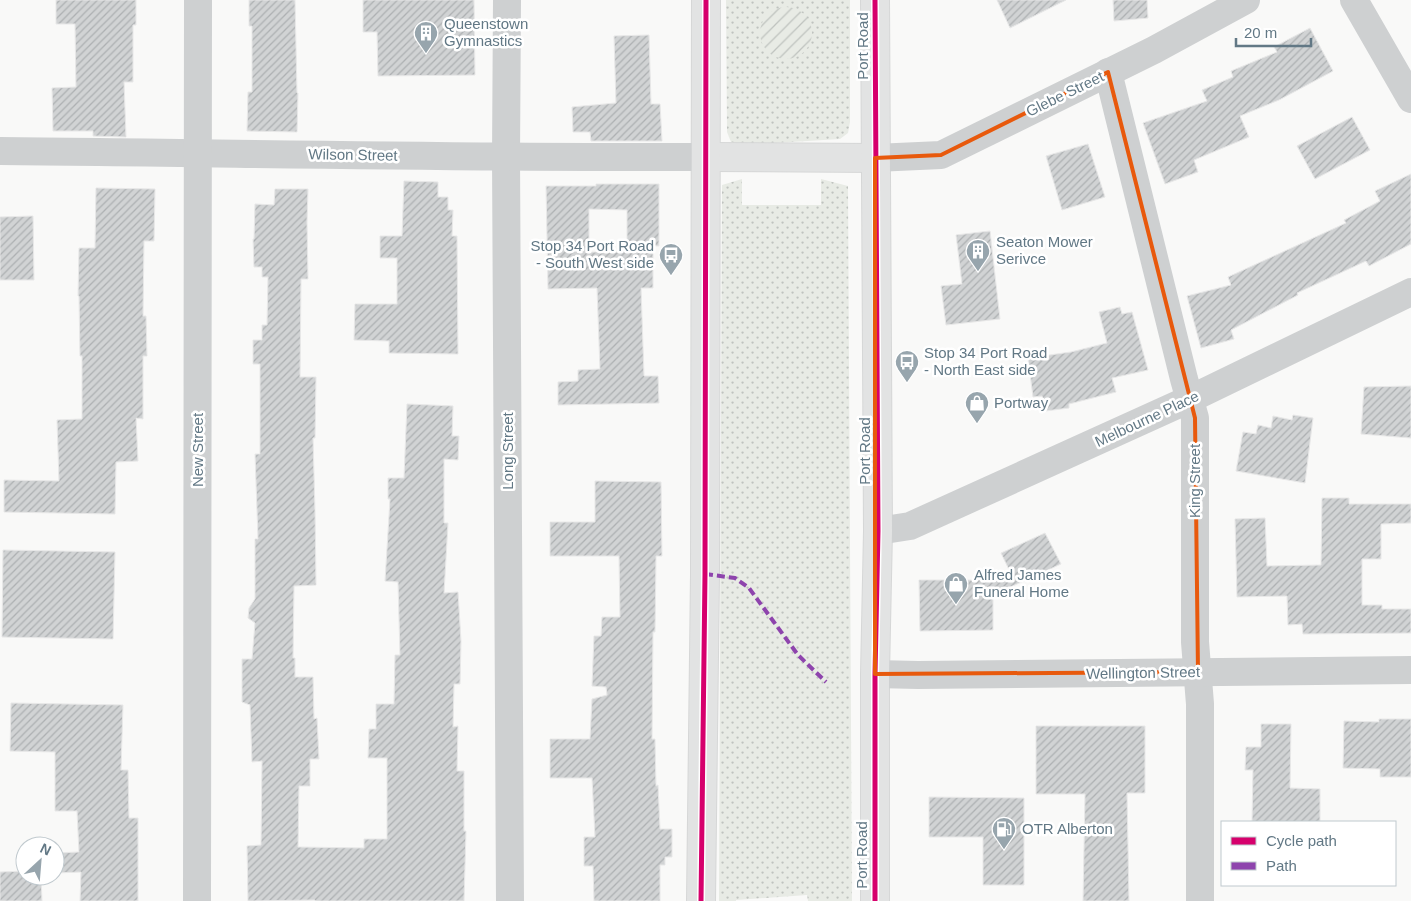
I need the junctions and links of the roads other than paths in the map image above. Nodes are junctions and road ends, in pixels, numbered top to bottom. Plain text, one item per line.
1 (198, 0) edge
2 (507, 0) edge
3 (706, 0) edge
4 (875, 0) edge
5 (1246, 0) edge
6 (1354, 0) edge
7 (1108, 72) junction
8 (1411, 99) edge
9 (0, 151) edge
10 (199, 152) junction
11 (506, 157) junction
12 (707, 157) junction
13 (875, 158) junction
14 (1411, 292) edge
15 (1190, 399) junction
16 (878, 531) junction
17 (1411, 670) edge
18 (1198, 672) junction
19 (875, 674) junction
20 (197, 901) edge
21 (510, 901) edge
22 (701, 901) edge
23 (875, 901) edge
24 (1200, 901) edge

1 - 10 street, New Street
2 - 11 street, Long Street
3 - 12 highway
4 - 13 highway, Port Road
5 - 7 street, Glebe Street
6 - 8 street
7 - 13 street, Glebe Street
7 - 15 street, King Street
9 - 10 street, Wilson Street
10 - 11 street, Wilson Street
10 - 20 street, New Street
11 - 12 street, Wilson Street
11 - 21 street, Long Street
12 - 13 highway
12 - 22 highway
13 - 16 highway, Port Road
14 - 15 street, Melbourne Place
15 - 16 street, Melbourne Place
15 - 18 street, King Street
16 - 19 highway, Port Road
17 - 18 street, Wellington Street
18 - 19 street, Wellington Street
18 - 24 street, King Street
19 - 23 highway, Port Road

